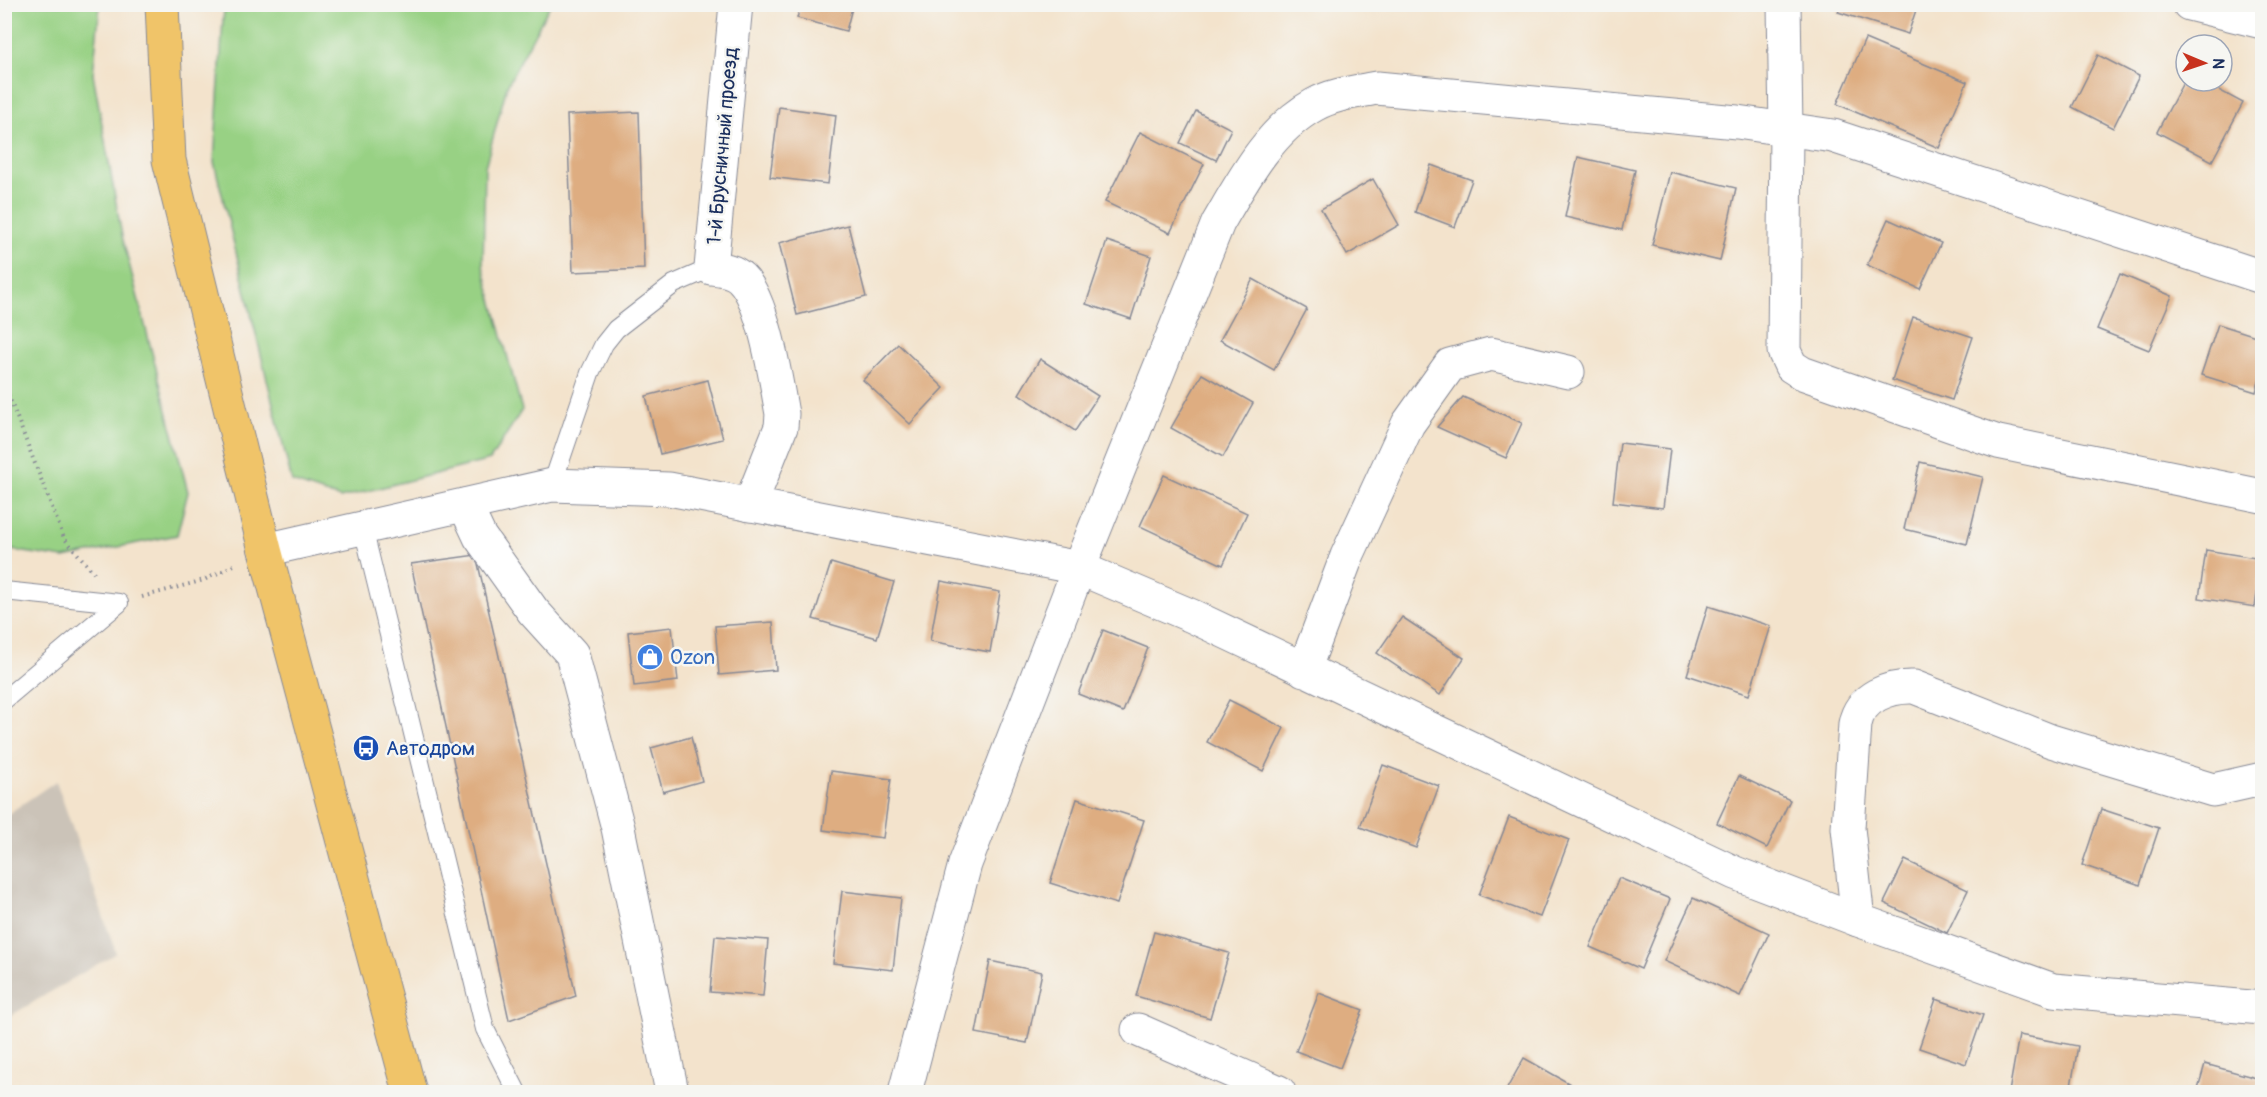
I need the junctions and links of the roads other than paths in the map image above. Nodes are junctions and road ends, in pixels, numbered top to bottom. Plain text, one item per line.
1 (162, 4) edge
2 (736, 4) edge
3 (1784, 4) edge
4 (2189, 4) edge
5 (2262, 22) edge
6 (1786, 129) junction
7 (711, 268) junction
8 (2262, 277) edge
9 (1568, 372) dead end
10 (552, 485) junction
11 (2262, 496) edge
12 (465, 505) junction
13 (750, 505) junction
14 (363, 528) junction
15 (265, 550) junction
16 (1079, 568) junction
17 (4, 591) edge
18 (1304, 670) junction
19 (4, 700) edge
20 (2262, 779) edge
21 (1858, 920) junction
22 (2262, 1008) edge
23 (1138, 1030) dead end
24 (410, 1092) edge
25 (517, 1092) edge
26 (672, 1092) edge
27 (905, 1092) edge
28 (1280, 1092) edge

1 - 15 main road
2 - 7 street, 1-й Брусничный проезд
3 - 6 street
4 - 5 street
6 - 8 street
6 - 11 street
6 - 16 street
7 - 10 lane
7 - 13 street, 1-й Брусничный проезд
9 - 18 street
10 - 12 street
10 - 13 street
12 - 14 street
12 - 26 street
13 - 16 street
14 - 15 street
14 - 25 lane
15 - 24 main road
16 - 18 street
16 - 27 street
17 - 19 lane
18 - 21 street
20 - 21 street
21 - 22 street
23 - 28 street

